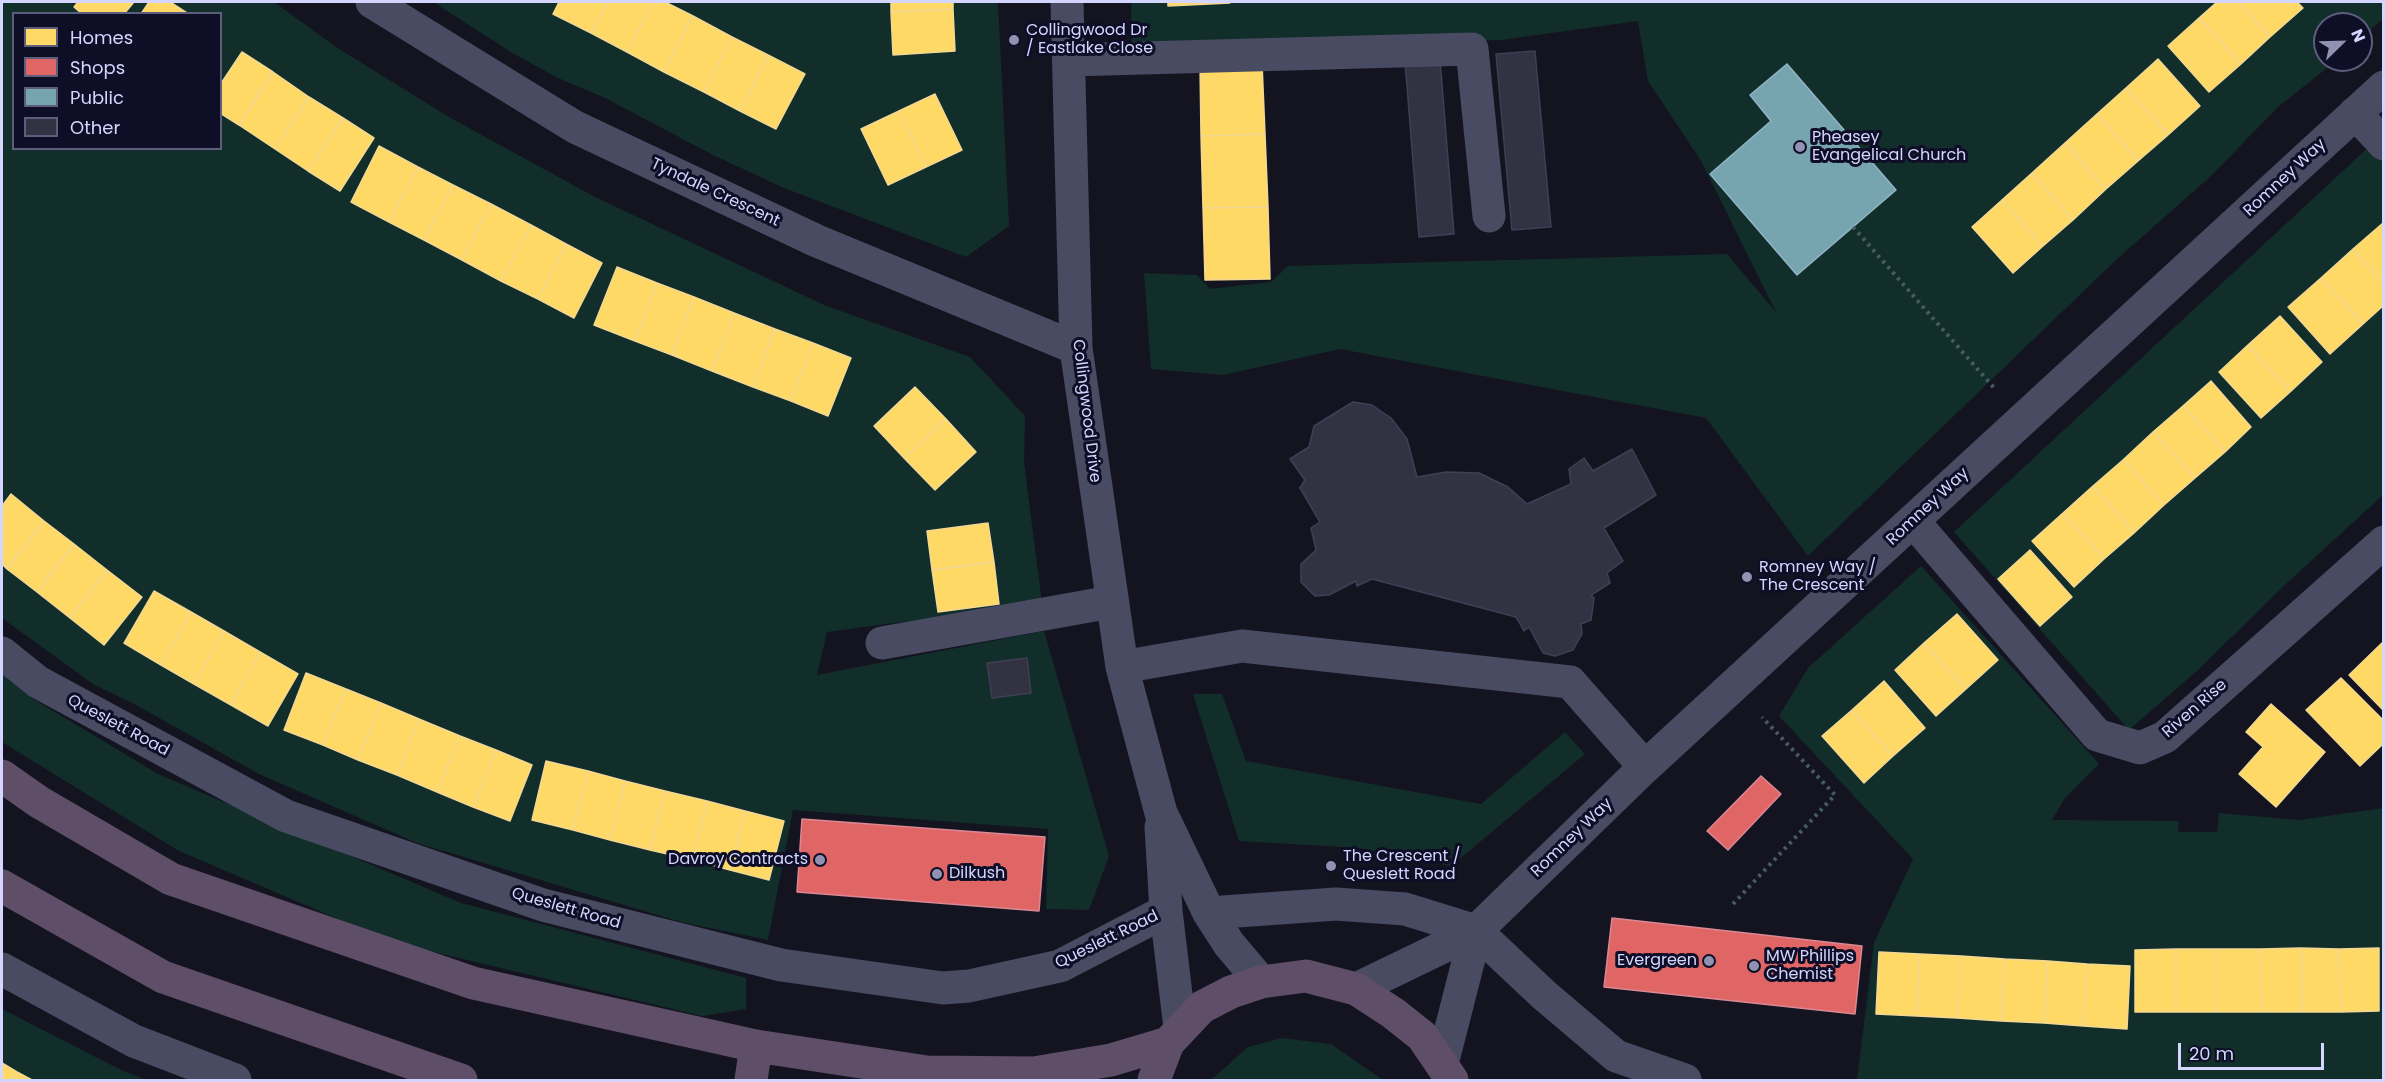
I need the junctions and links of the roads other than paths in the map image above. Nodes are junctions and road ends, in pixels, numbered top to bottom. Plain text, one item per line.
1 (372, 2) edge
2 (1067, 2) edge
3 (1069, 60) junction
4 (2384, 87) edge
5 (2355, 113) junction
6 (2384, 144) edge
7 (1489, 216) dead end
8 (1076, 348) junction
9 (1912, 520) junction
10 (2384, 542) edge
11 (1111, 602) junction
12 (882, 643) dead end
13 (2, 653) edge
14 (1122, 668) junction
15 (1645, 766) junction
16 (2, 776) edge
17 (1161, 813) junction
18 (2, 886) edge
19 (1166, 911) junction
20 (1209, 913) junction
21 (1476, 931) junction
22 (2, 969) edge
23 (1261, 982) junction
24 (1356, 989) junction
25 (1174, 1036) junction
26 (756, 1046) junction
27 (1447, 1072) edge
28 (236, 1080) edge
29 (462, 1080) edge
30 (751, 1080) edge
31 (1154, 1080) edge
32 (1684, 1080) edge

1 - 8 street, Tyndale Crescent
2 - 3 street, Collingwood Drive
3 - 7 street
3 - 8 street, Collingwood Drive
4 - 5 street, Romney Way
5 - 6 street
5 - 9 street, Romney Way
8 - 11 street, Collingwood Drive
9 - 10 street, Riven Rise
9 - 15 street, Romney Way
11 - 12 street
11 - 14 street, Collingwood Drive
13 - 19 street, Queslett Road
14 - 15 street
14 - 17 street, Collingwood Drive
15 - 21 street, Romney Way
16 - 26 highway
17 - 19 street, Collingwood Drive
17 - 20 street, Collingwood Drive
18 - 29 highway
19 - 25 street, Collingwood Drive
20 - 21 street
20 - 23 street, Collingwood Drive
21 - 24 street, Romney Way
21 - 27 street
21 - 32 street
22 - 28 street
23 - 24 highway
23 - 25 highway
24 - 27 highway
25 - 26 highway
25 - 31 highway
26 - 30 highway

